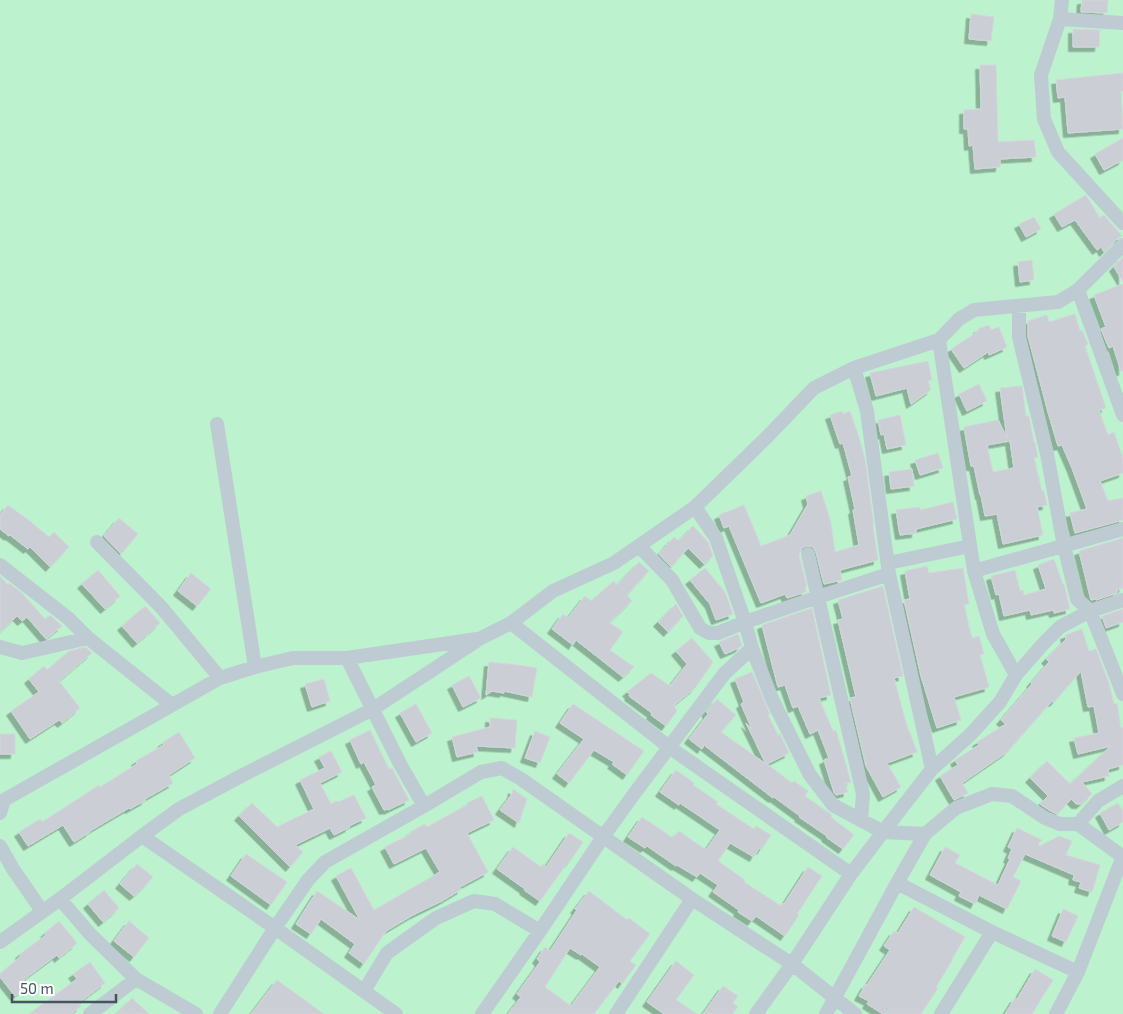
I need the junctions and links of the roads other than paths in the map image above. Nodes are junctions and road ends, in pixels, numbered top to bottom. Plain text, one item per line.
1 (1062, 0) edge
2 (1060, 19) junction
3 (1123, 23) edge
4 (1123, 222) edge
5 (1123, 245) edge
6 (1078, 290) junction
7 (1019, 306) junction
8 (939, 340) junction
9 (854, 368) junction
10 (1123, 415) edge
11 (218, 424) dead end
12 (695, 507) junction
13 (1123, 529) edge
14 (97, 542) dead end
15 (639, 546) junction
16 (970, 546) junction
17 (1064, 546) junction
18 (808, 554) dead end
19 (0, 565) edge
20 (889, 569) junction
21 (974, 571) junction
22 (818, 597) junction
23 (1123, 600) edge
24 (1090, 611) junction
25 (745, 622) junction
26 (511, 623) junction
27 (88, 638) junction
28 (481, 638) junction
29 (0, 647) edge
30 (752, 648) junction
31 (348, 658) junction
32 (255, 667) junction
33 (1016, 675) junction
34 (220, 678) junction
35 (1123, 694) edge
36 (172, 706) junction
37 (373, 709) junction
38 (670, 747) junction
39 (932, 769) junction
40 (1123, 786) edge
41 (1, 802) edge
42 (424, 806) junction
43 (861, 820) junction
44 (1078, 824) junction
45 (883, 832) junction
46 (925, 834) junction
47 (142, 836) junction
48 (603, 837) junction
49 (0, 846) edge
50 (1123, 857) edge
51 (851, 874) junction
52 (897, 883) junction
53 (60, 899) junction
54 (692, 899) junction
55 (42, 911) junction
56 (275, 928) junction
57 (540, 931) junction
58 (992, 932) junction
59 (0, 942) edge
60 (792, 964) junction
61 (1078, 972) junction
62 (136, 979) junction
63 (364, 991) junction
64 (835, 999) junction
65 (90, 1014) edge
66 (196, 1014) edge
67 (220, 1014) edge
68 (396, 1014) edge
69 (482, 1014) edge
70 (616, 1014) edge
71 (756, 1014) edge
72 (826, 1014) edge
73 (856, 1014) edge
74 (940, 1014) edge
75 (1056, 1014) edge

1 - 2 street
2 - 3 street
2 - 4 street
5 - 6 street
6 - 7 street
6 - 10 street
7 - 8 street
7 - 17 street
8 - 9 street
8 - 16 street
9 - 12 street
9 - 20 street
11 - 32 street
12 - 15 street
12 - 25 street
13 - 17 street
14 - 34 street
15 - 25 street
15 - 26 street
16 - 20 street
16 - 21 street
17 - 21 street
17 - 24 street
18 - 22 street
19 - 27 street
20 - 22 street
20 - 39 street
21 - 33 street
22 - 25 street
22 - 43 street
23 - 24 street
24 - 33 street
24 - 35 street
25 - 30 street
26 - 28 street
26 - 38 street
27 - 29 street
27 - 36 street
28 - 31 street
28 - 37 street
30 - 38 street
30 - 43 street
31 - 32 street
31 - 37 street
32 - 34 street
33 - 39 street
34 - 36 street
36 - 41 street
37 - 42 street
37 - 47 street
38 - 48 street
38 - 51 street
39 - 45 street
40 - 44 street
42 - 48 street
42 - 56 street
43 - 45 street
44 - 46 street
44 - 50 street
45 - 46 street
45 - 51 street
46 - 52 street
47 - 53 street
47 - 56 street
48 - 54 street
48 - 57 street
49 - 55 street
50 - 61 street
51 - 60 street
52 - 58 street
52 - 64 street
53 - 55 street
53 - 62 street
54 - 60 street
54 - 70 street
55 - 59 street
56 - 63 street
56 - 67 street
57 - 63 street
57 - 69 street
58 - 61 street
58 - 74 street
60 - 64 street
60 - 71 street
61 - 75 street
62 - 65 street
62 - 66 street
63 - 68 street
64 - 72 street
64 - 73 street

